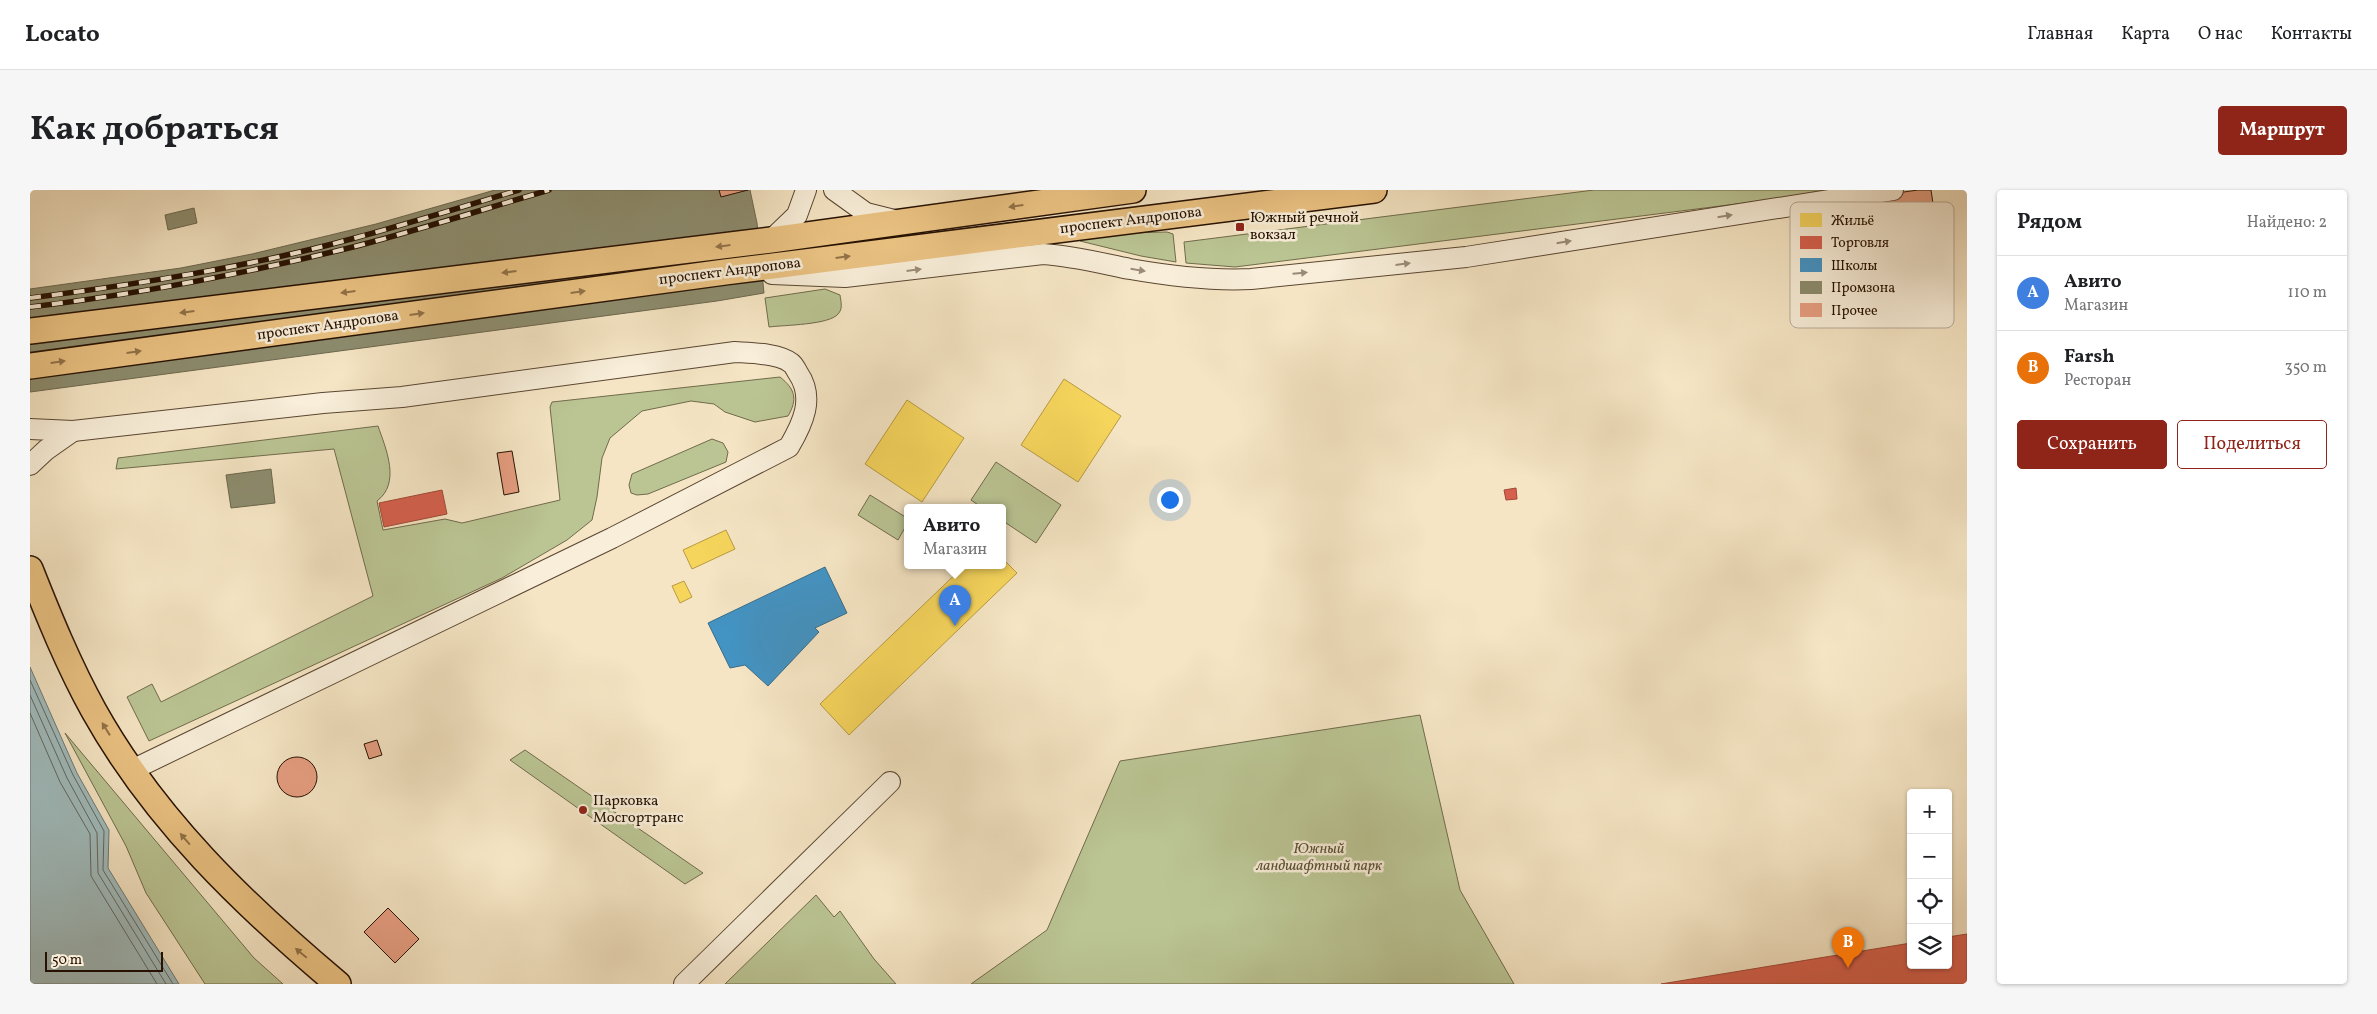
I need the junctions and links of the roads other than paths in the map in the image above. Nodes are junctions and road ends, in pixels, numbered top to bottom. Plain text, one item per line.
1 (806, 190) edge
2 (834, 190) edge
3 (1134, 190) edge
4 (1374, 190) edge
5 (1893, 190) edge
6 (1817, 202) edge
7 (1790, 206) edge
8 (903, 222) junction
9 (771, 240) junction
10 (725, 272) junction
11 (30, 331) edge
12 (30, 366) edge
13 (30, 429) edge
14 (74, 431) junction
15 (30, 464) edge
16 (30, 570) edge
17 (30, 613) edge
18 (132, 770) junction
19 (890, 782) dead end
20 (313, 984) edge
21 (338, 984) edge
22 (684, 984) edge

1 - 9 street
2 - 8 street
3 -> 8 main road, проспект Андропова
10 -> 4 main road, проспект Андропова
6 -> 5 street
10 -> 7 street
8 - 9 main road, проспект Андропова
9 -> 11 main road, проспект Андропова
12 -> 10 main road, проспект Андропова
13 - 14 street
14 - 15 street
14 - 18 street
18 -> 16 main road
17 - 20 main road
21 -> 18 main road
19 - 22 street

